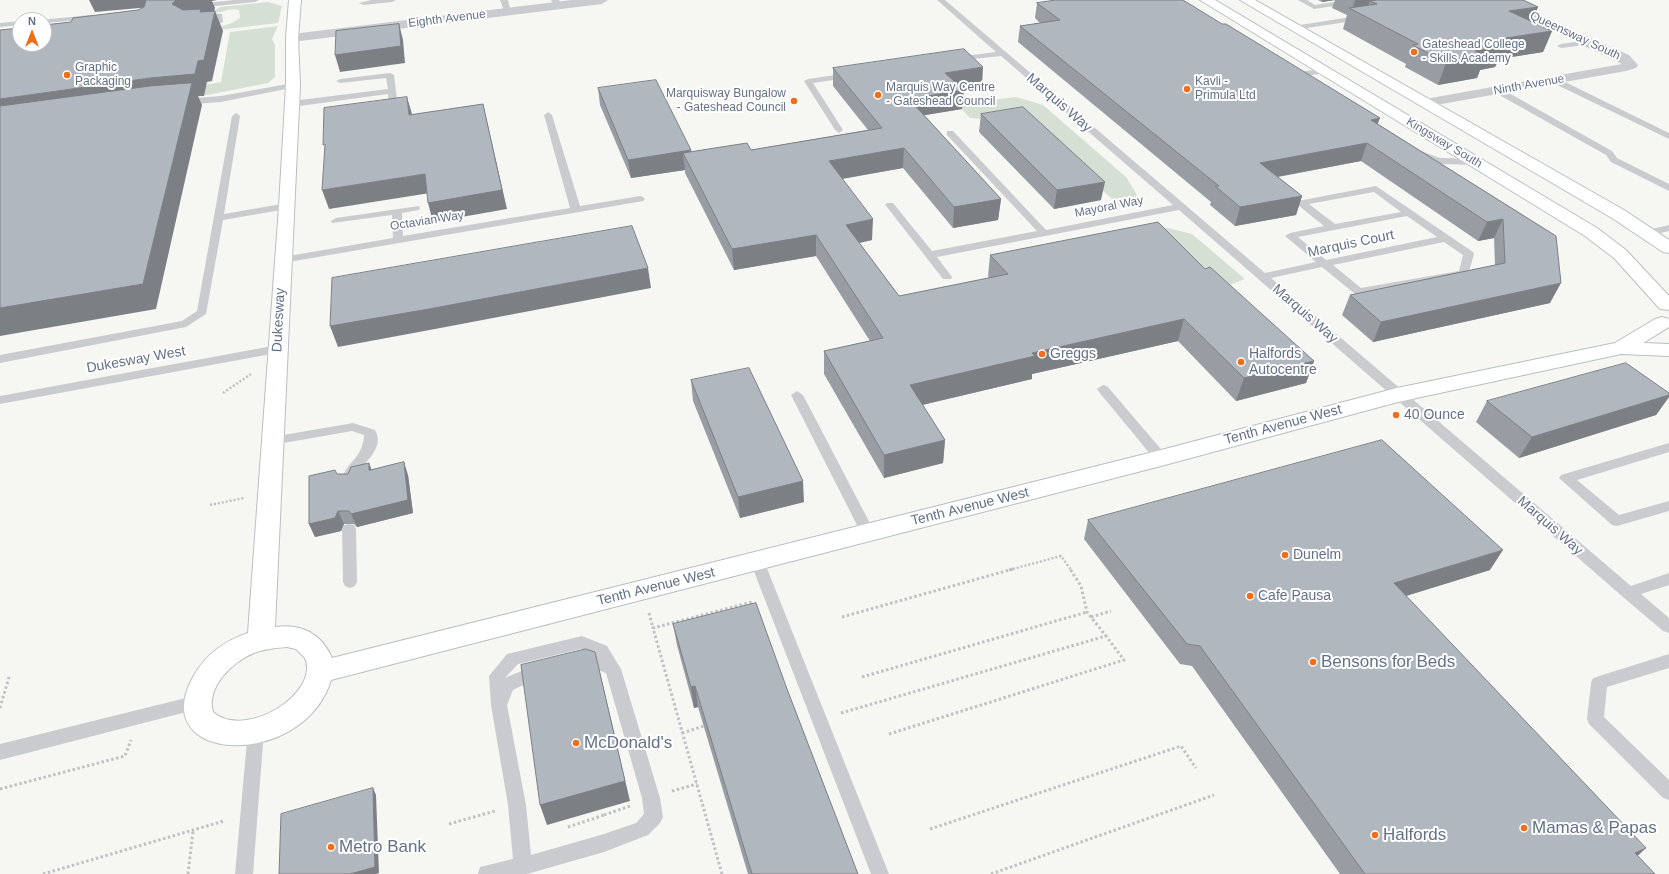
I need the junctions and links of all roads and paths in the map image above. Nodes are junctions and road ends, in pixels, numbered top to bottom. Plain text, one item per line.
1 (255, 0) edge
2 (295, 0) edge
3 (392, 0) edge
4 (602, 0) edge
5 (941, 0) edge
6 (1206, 0) edge
7 (1246, 0) edge
8 (1302, 0) edge
9 (1361, 0) edge
10 (1497, 0) edge
11 (363, 3) dead end
12 (556, 3) edge
13 (208, 5) junction
14 (192, 6) dead end
15 (506, 6) edge
16 (101, 15) edge
17 (208, 15) edge
18 (1374, 16) edge
19 (52, 21) edge
20 (12, 25) edge
21 (0, 26) edge
22 (1294, 28) junction
23 (292, 38) junction
24 (1589, 42) junction
25 (1560, 46) dead end
26 (1002, 53) junction
27 (951, 60) edge
28 (1631, 63) joint
29 (1283, 66) edge
30 (1324, 71) junction
31 (861, 73) edge
32 (1296, 75) junction
33 (1554, 80) junction
34 (340, 81) dead end
35 (1308, 83) edge
36 (293, 85) junction
37 (1497, 90) junction
38 (392, 91) junction
39 (175, 103) edge
40 (1425, 103) junction
41 (292, 104) junction
42 (379, 110) edge
43 (548, 115) dead end
44 (236, 116) dead end
45 (839, 130) dead end
46 (950, 133) dead end
47 (1669, 136) edge
48 (1414, 149) edge
49 (1475, 162) junction
50 (1669, 188) edge
51 (640, 199) dead end
52 (890, 205) dead end
53 (287, 206) junction
54 (1180, 207) junction
55 (415, 208) dead end
56 (576, 210) junction
57 (397, 211) junction
58 (1409, 213) junction
59 (218, 218) junction
60 (336, 221) dead end
61 (1333, 228) junction
62 (1669, 228) edge
63 (1647, 233) junction
64 (1044, 234) junction
65 (1446, 238) junction
66 (398, 239) junction
67 (1669, 248) edge
68 (930, 256) junction
69 (283, 260) junction
70 (1324, 264) junction
71 (947, 277) dead end
72 (1262, 277) junction
73 (1667, 316) edge
74 (1621, 348) junction
75 (278, 349) junction
76 (1669, 350) edge
77 (0, 359) edge
78 (251, 374) dead end
79 (1103, 389) dead end
80 (223, 393) dead end
81 (797, 395) dead end
82 (1397, 395) junction
83 (0, 400) edge
84 (272, 441) junction
85 (1669, 447) edge
86 (1162, 458) junction
87 (348, 482) edge
88 (251, 497) dead end
89 (210, 505) dead end
90 (1669, 506) edge
91 (349, 529) dead end
92 (868, 533) junction
93 (757, 561) junction
94 (1669, 579) edge
95 (350, 582) dead end
96 (1628, 593) junction
97 (759, 601) dead end
98 (648, 610) dead end
99 (1112, 611) dead end
100 (1087, 612) junction
101 (842, 617) dead end
102 (1091, 617) junction
103 (653, 628) junction
104 (1669, 628) edge
105 (1106, 636) junction
106 (261, 639) junction
107 (1669, 661) edge
108 (320, 672) junction
109 (862, 676) dead end
110 (9, 677) dead end
111 (198, 702) junction
112 (0, 708) edge
113 (838, 714) dead end
114 (138, 717) junction
115 (712, 724) edge
116 (256, 730) junction
117 (682, 733) junction
118 (889, 734) dead end
119 (0, 752) edge
120 (1196, 768) dead end
121 (0, 790) edge
122 (1669, 792) edge
123 (1214, 795) dead end
124 (224, 821) dead end
125 (930, 829) dead end
126 (193, 831) junction
127 (523, 866) junction
128 (43, 874) edge
129 (188, 874) edge
130 (244, 874) edge
131 (487, 874) edge
132 (722, 874) edge
133 (880, 874) edge
134 (991, 874) edge

1 - 13 lane
2 - 23 street, Dukesway
3 - 11 lane
4 - 12 street, Eighth Avenue
5 - 26 lane, Marquis Way
6 - 30 street, Kingsway South
7 - 22 street, Kingsway South
8 - 9 lane
10 - 24 street, Queensway South
12 - 15 street, Eighth Avenue
13 - 14 lane
13 - 17 lane
15 - 23 street, Eighth Avenue
16 - 19 lane
18 - 22 lane
20 - 21 lane
22 - 40 street, Kingsway South
23 - 36 street, Dukesway
24 - 25 lane
24 - 28 street, Queensway South
26 - 27 lane
26 - 54 lane, Marquis Way
28 - 33 street, Ninth Avenue
29 - 32 lane
30 - 32 lane
30 - 49 street, Kingsway South
31 - 45 lane
32 - 35 lane
33 - 37 street, Ninth Avenue
33 - 47 lane
34 - 38 lane
36 - 39 lane
36 - 41 street, Dukesway
37 - 40 street, Ninth Avenue
37 - 50 lane
38 - 41 lane
38 - 42 lane
40 - 63 street, Kingsway South
41 - 53 street, Dukesway
43 - 56 lane
44 - 59 lane
46 - 64 lane
48 - 49 lane
49 - 73 street, Kingsway South
51 - 56 lane, Octavian Way
52 - 68 lane
53 - 59 lane
53 - 69 street, Dukesway
54 - 64 lane, Mayoral Way
54 - 72 lane, Marquis Way
55 - 57 lane
56 - 66 lane, Octavian Way
57 - 60 lane
57 - 66 lane
58 - 61 lane
58 - 61 lane
58 - 65 lane
59 - 77 lane
61 - 70 lane
62 - 63 lane
63 - 67 street, Kingsway South
64 - 68 lane, Mayoral Way
65 - 70 lane, Marquis Court
65 - 70 lane
66 - 69 lane, Octavian Way
68 - 71 lane
69 - 75 street, Dukesway
70 - 72 lane, Marquis Court
72 - 82 lane, Marquis Way
73 - 74 street, Tenth Avenue West
74 - 76 street, Tenth Avenue West
74 - 82 street, Tenth Avenue West
75 - 83 lane, Dukesway West
75 - 84 street, Dukesway
78 - 80 path
79 - 86 lane
81 - 92 lane
82 - 86 street, Tenth Avenue West
82 - 96 lane, Marquis Way
84 - 87 lane
84 - 106 street, Dukesway
85 - 90 lane
86 - 92 street, Tenth Avenue West
88 - 89 path
91 - 95 lane
92 - 93 street, Tenth Avenue West
93 - 108 street, Tenth Avenue West
93 - 133 lane
94 - 96 lane
96 - 104 lane, Marquis Way
97 - 103 path
98 - 103 path
99 - 102 path
100 - 101 path
100 - 102 path
100 - 109 path
102 - 105 path
103 - 117 path
105 - 113 path
105 - 118 path
106 - 108 street
106 - 111 street
107 - 122 lane
108 - 116 street
110 - 112 path
111 - 114 lane
111 - 116 street
114 - 119 lane
114 - 121 path
115 - 117 path
116 - 130 lane
117 - 132 path
120 - 125 path
123 - 134 path
124 - 126 path
126 - 128 path
126 - 129 path
127 - 127 lane
127 - 131 lane

